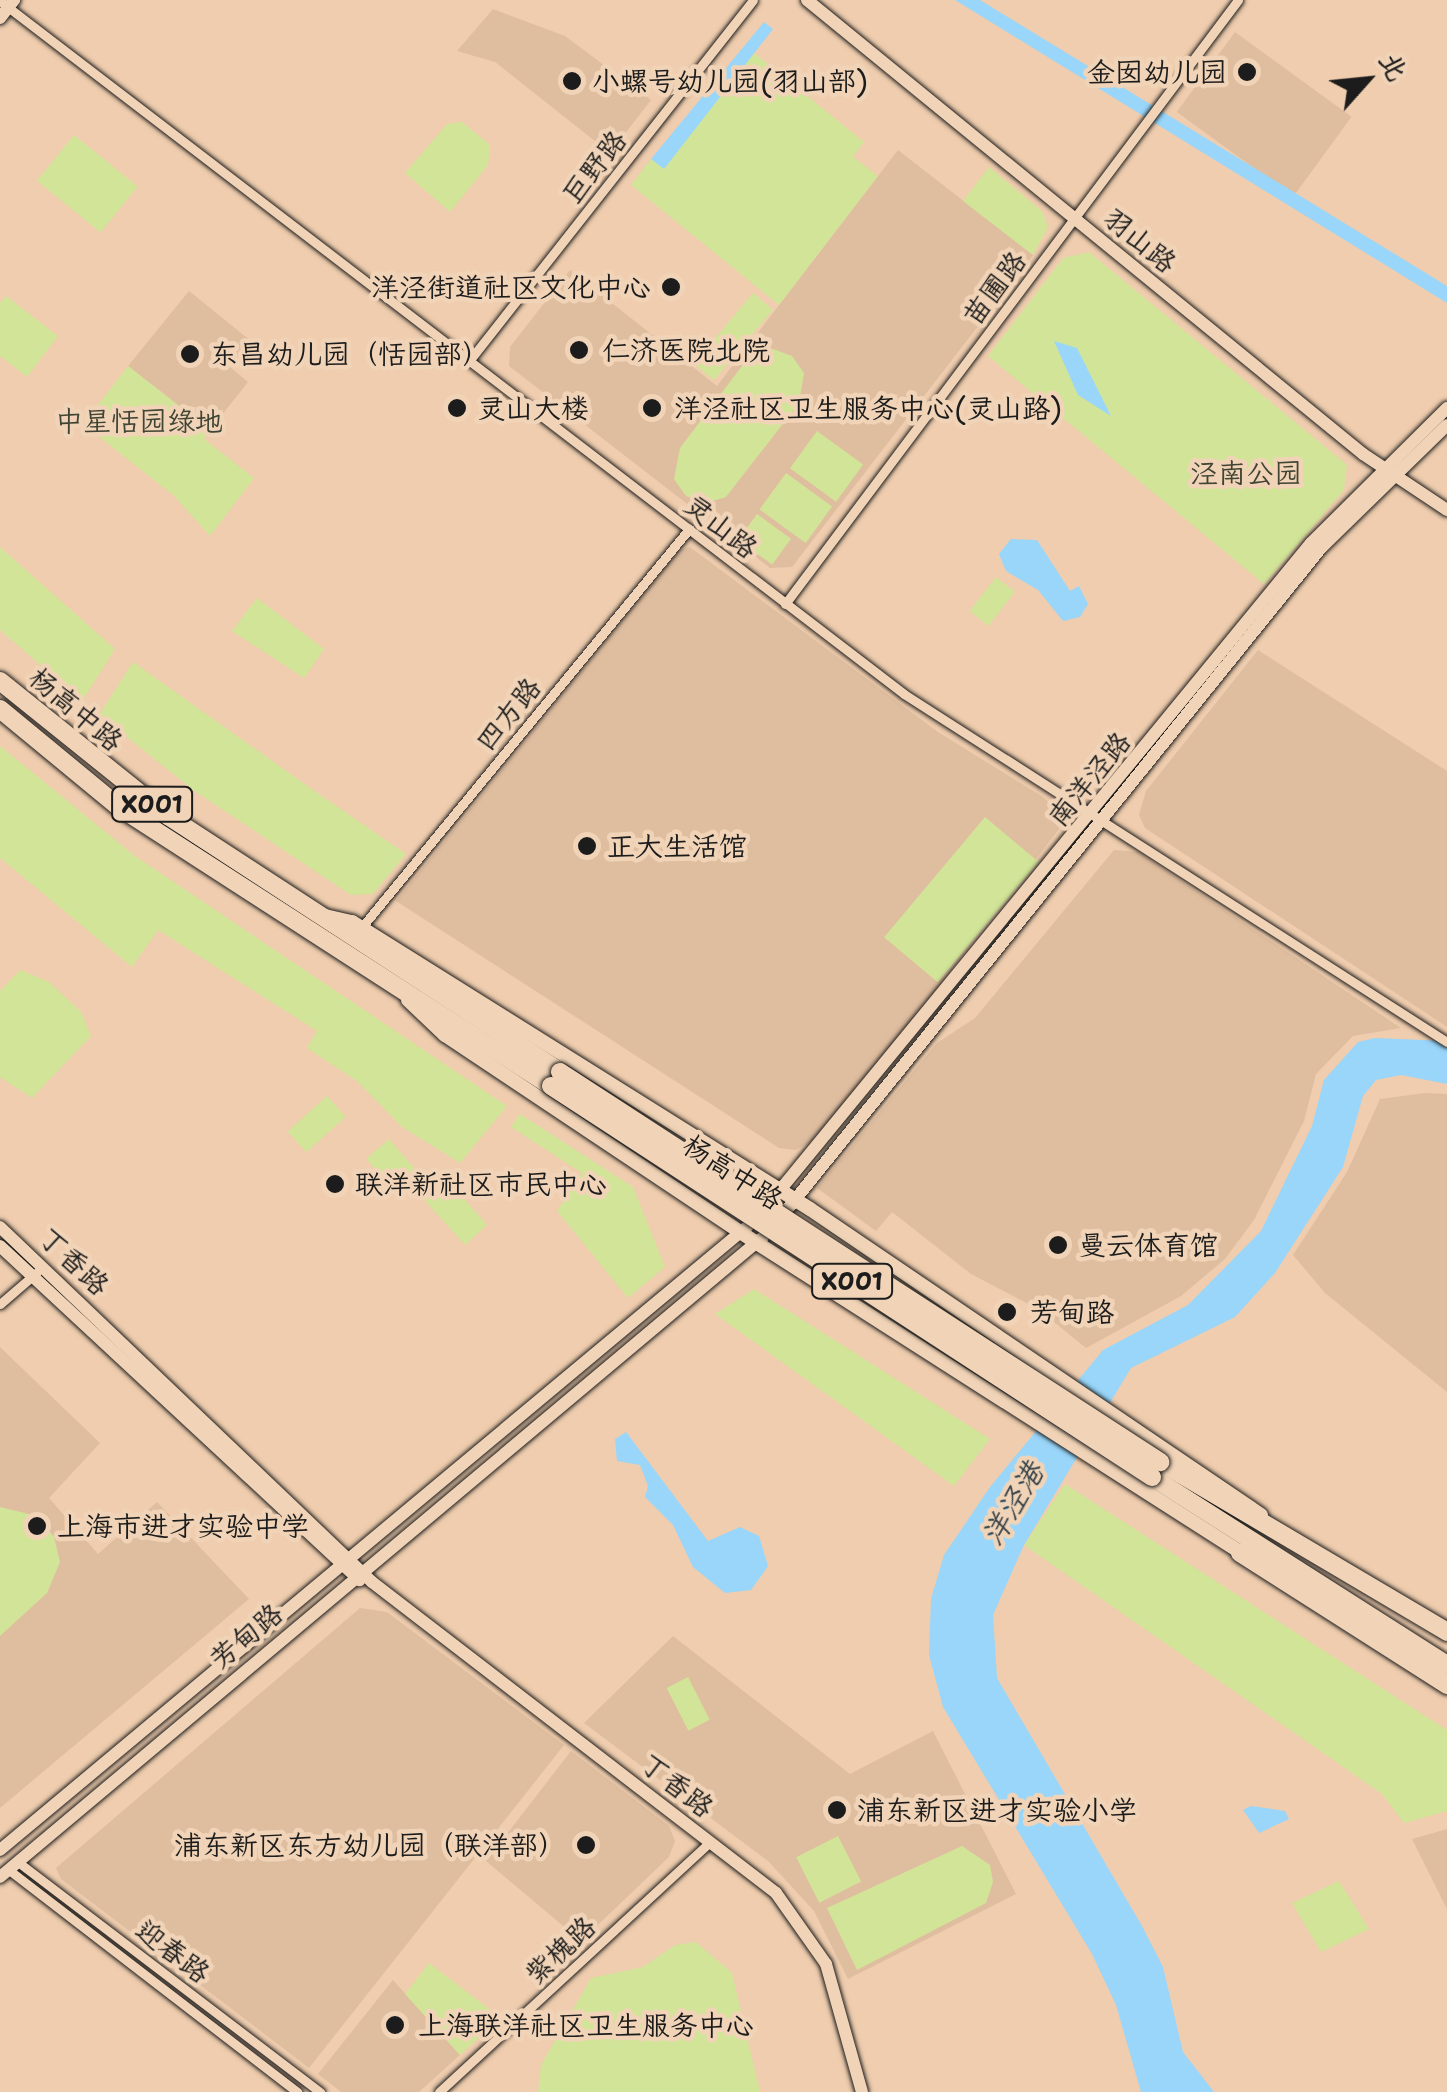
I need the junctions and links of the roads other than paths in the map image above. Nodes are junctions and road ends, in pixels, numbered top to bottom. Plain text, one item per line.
1 (753, 0) edge
2 (807, 0) edge
3 (1238, 0) edge
4 (6, 6) edge
5 (1074, 219) junction
6 (469, 361) junction
7 (1447, 408) edge
8 (1447, 425) edge
9 (1388, 473) junction
10 (1447, 510) edge
11 (689, 529) junction
12 (785, 604) junction
13 (0, 681) edge
14 (0, 709) edge
15 (1099, 818) junction
16 (315, 913) junction
17 (361, 928) junction
18 (397, 989) junction
19 (1447, 1042) edge
20 (556, 1079) junction
21 (782, 1192) junction
22 (797, 1201) junction
23 (0, 1226) edge
24 (736, 1229) junction
25 (757, 1243) junction
26 (0, 1246) edge
27 (37, 1271) junction
28 (0, 1304) edge
29 (1156, 1470) junction
30 (1240, 1553) junction
31 (1308, 1555) junction
32 (344, 1560) junction
33 (364, 1577) junction
34 (1447, 1632) edge
35 (1447, 1666) edge
36 (1447, 1685) edge
37 (710, 1842) junction
38 (4, 1859) edge
39 (296, 2092) edge
40 (320, 2092) edge
41 (440, 2092) edge
42 (862, 2092) edge

1 - 6 street, 巨野路
2 - 5 main road, 羽山路
3 - 5 street, 苗圃路
4 - 6 street, 灵山路
5 - 9 main road, 羽山路
5 - 12 street, 苗圃路
6 - 11 street, 灵山路
7 - 9 main road, 南洋泾路
8 - 9 main road, 南洋泾路
9 - 10 main road, 羽山路
9 - 15 main road, 南洋泾路
11 - 12 street, 灵山路
11 - 17 street, 四方路
12 - 15 street, 灵山路
13 - 16 highway, 杨高中路 / X001
14 - 18 highway, 杨高中路 / X001
15 - 19 street, 灵山路
15 - 21 main road, 南洋泾路
15 - 22 main road, 南洋泾路
16 - 17 main road, 杨高中路 / X001
16 - 20 highway, 杨高中路 / X001
17 - 21 main road, 杨高中路 / X001
18 - 20 highway, 杨高中路
18 - 24 main road, X001
20 - 29 highway, 杨高中路 / X001, bridge
21 - 22 main road, 杨高中路 / X001
21 - 24 main road, 芳甸路
22 - 25 main road, 芳甸路
22 - 31 main road, 杨高中路 / X001
23 - 27 main road, 丁香路
24 - 25 main road, 杨高中路
24 - 32 main road, 芳甸路
25 - 30 main road, 杨高中路 / X001
25 - 33 main road, 芳甸路
26 - 27 main road, 丁香路
27 - 28 street
27 - 32 main road, 丁香路
29 - 31 highway, 杨高中路 / X001
29 - 35 highway, 杨高中路 / X001
30 - 35 main road, 杨高中路 / X001
30 - 36 highway
31 - 34 highway, 杨高中路 / X001
32 - 33 main road, 丁香路
32 - 38 main road, 芳甸路
33 - 37 main road, 丁香路
33 - 38 main road, 芳甸路
37 - 41 street, 紫槐路
37 - 42 main road, 丁香路
38 - 39 street, 迎春路
38 - 40 street, 迎春路

